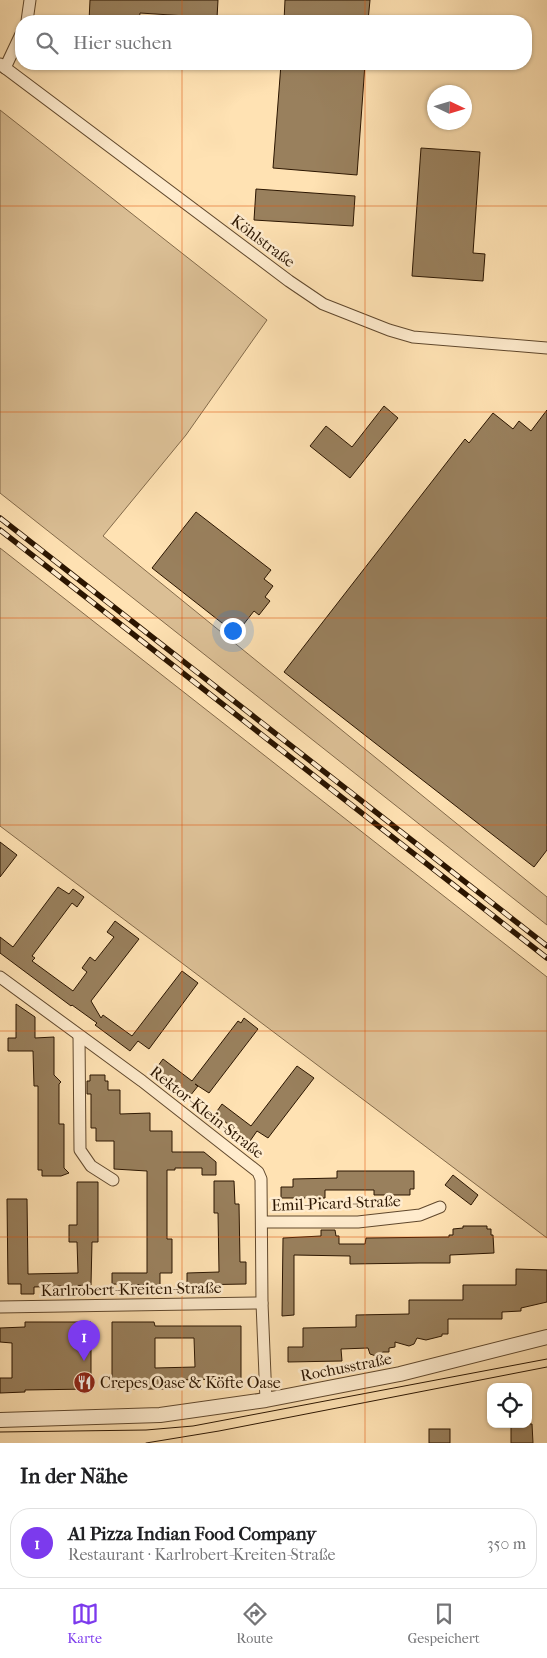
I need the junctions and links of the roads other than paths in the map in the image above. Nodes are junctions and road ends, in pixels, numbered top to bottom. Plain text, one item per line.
1 (30, 0) edge
2 (28, 15) edge
3 (15, 44) edge
4 (2, 66) edge
5 (547, 348) edge
6 (0, 977) edge
7 (79, 1036) junction
8 (113, 1180) dead end
9 (440, 1207) dead end
10 (262, 1222) junction
11 (262, 1303) junction
12 (0, 1308) edge
13 (547, 1337) edge
14 (266, 1400) junction
15 (0, 1420) edge

1 - 2 street
3 - 4 street
4 - 5 street, Köhlstraße
6 - 7 street, Rektor-Klein-Straße
7 - 8 street
7 - 10 street, Rektor-Klein-Straße
9 - 10 street, Emil-Picard-Straße
10 - 11 street, Rektor-Klein-Straße
11 - 12 street, Karlrobert-Kreiten-Straße
11 - 14 street, Rektor-Klein-Straße
13 - 14 street, Rochusstraße
14 - 15 street, Rochusstraße

